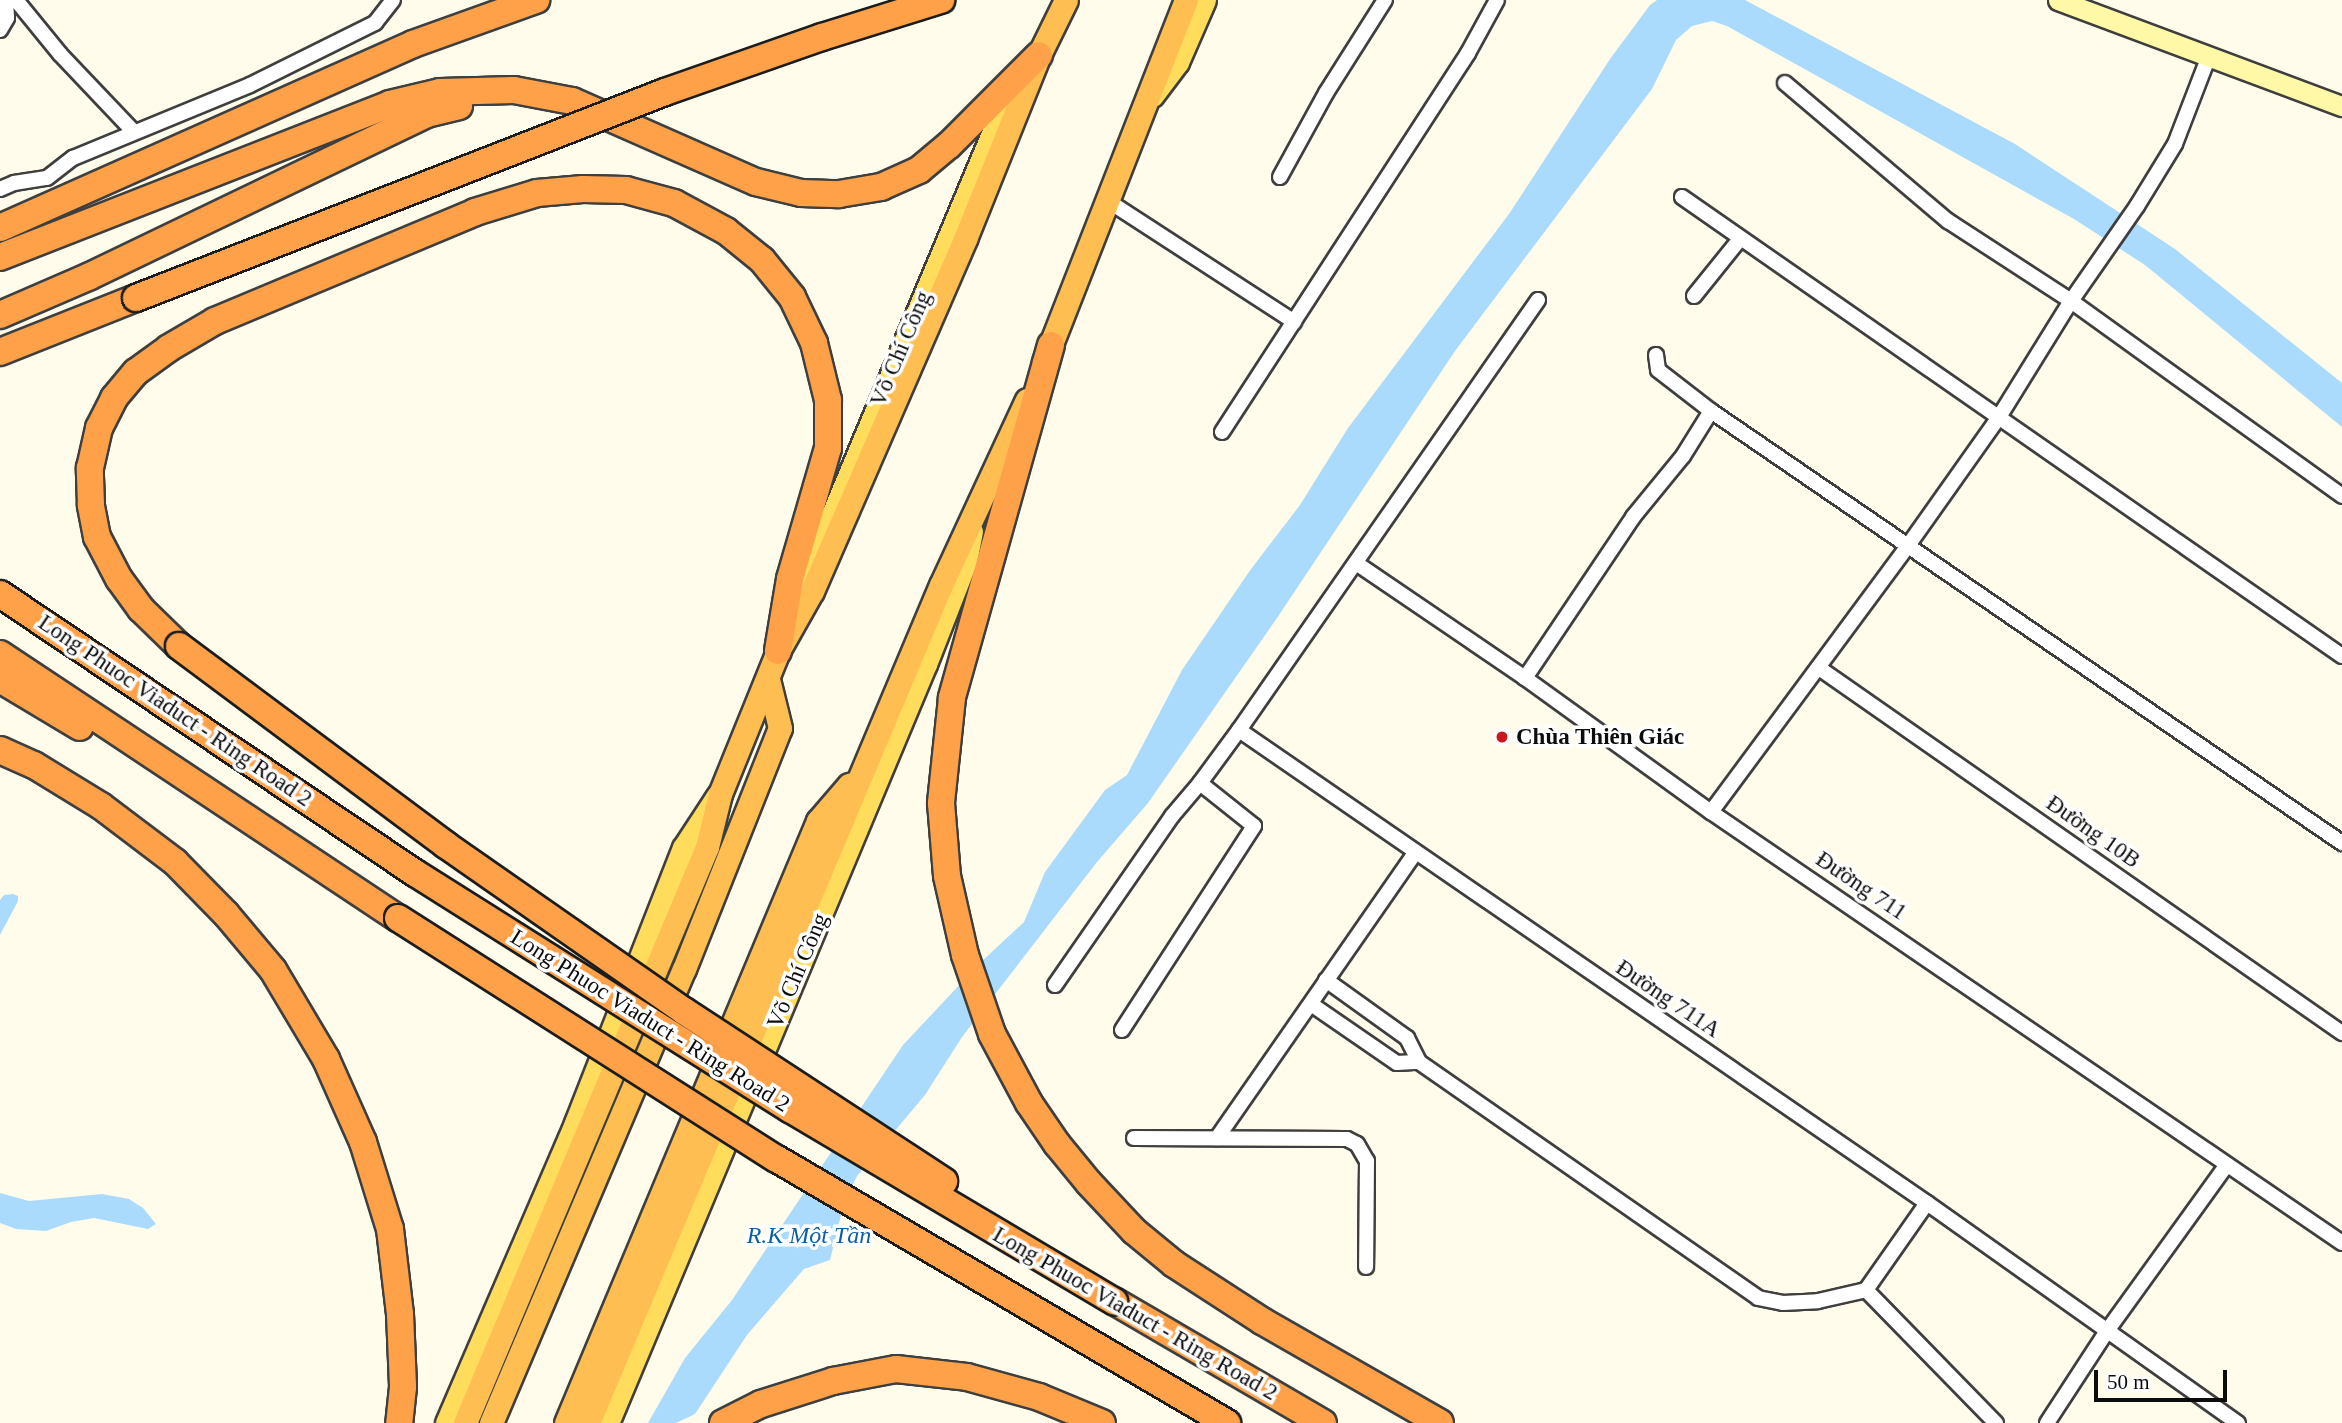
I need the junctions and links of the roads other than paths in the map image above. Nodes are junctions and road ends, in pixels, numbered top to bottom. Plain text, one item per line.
1 (6, 0) edge
2 (16, 0) edge
3 (393, 0) edge
4 (940, 0) edge
5 (1066, 0) edge
6 (1186, 0) edge
7 (1204, 0) edge
8 (1385, 0) edge
9 (1497, 0) edge
10 (2058, 0) edge
11 (528, 2) edge
12 (0, 30) edge
13 (1039, 55) junction
14 (2209, 57) junction
15 (1785, 83) dead end
16 (572, 101) junction
17 (1145, 102) junction
18 (2342, 106) edge
19 (133, 131) junction
20 (1280, 177) dead end
21 (0, 189) edge
22 (1682, 197) dead end
23 (1108, 201) junction
24 (0, 228) edge
25 (1740, 239) junction
26 (0, 257) edge
27 (1694, 296) dead end
28 (1538, 300) dead end
29 (2071, 301) junction
30 (0, 316) edge
31 (1294, 322) junction
32 (1051, 345) junction
33 (0, 352) edge
34 (1656, 355) dead end
35 (1711, 411) junction
36 (1998, 417) junction
37 (1222, 432) dead end
38 (2342, 496) edge
39 (975, 515) junction
40 (1907, 547) junction
41 (1356, 563) junction
42 (0, 594) edge
43 (778, 651) junction
44 (0, 654) edge
45 (2342, 656) edge
46 (1819, 668) junction
47 (1525, 678) junction
48 (0, 679) edge
49 (768, 679) junction
50 (1239, 730) junction
51 (0, 750) edge
52 (865, 767) junction
53 (1200, 783) junction
54 (720, 794) junction
55 (1712, 812) junction
56 (2342, 843) edge
57 (1415, 853) junction
58 (398, 918) junction
59 (1326, 980) junction
60 (1055, 985) dead end
61 (1311, 1004) junction
62 (1122, 1030) dead end
63 (2342, 1033) edge
64 (1419, 1062) junction
65 (1134, 1138) dead end
66 (1217, 1138) junction
67 (2226, 1166) junction
68 (1927, 1203) junction
69 (2342, 1243) edge
70 (1366, 1267) dead end
71 (1866, 1290) junction
72 (1114, 1301) junction
73 (2107, 1331) junction
74 (1320, 1422) edge
75 (399, 1423) edge
76 (447, 1423) edge
77 (465, 1423) edge
78 (491, 1423) edge
79 (566, 1423) edge
80 (588, 1423) edge
81 (607, 1423) edge
82 (723, 1423) edge
83 (1102, 1423) edge
84 (1227, 1423) edge
85 (1440, 1423) edge
86 (1996, 1423) edge
87 (2047, 1423) edge
88 (2238, 1423) edge

1 - 12 street
2 - 19 street
3 - 19 street
4 - 33 highway, bridge
5 - 13 highway, Võ Chí Công
6 - 17 highway, Võ Chí Công
7 - 17 main road, Võ Chí Công
8 - 20 street
9 - 31 street
10 - 14 main road
11 - 24 highway
13 - 16 highway
13 - 43 highway, Võ Chí Công
14 - 18 main road
14 - 29 street
15 - 29 street
16 - 26 highway
16 - 30 highway
17 - 23 highway, Võ Chí Công
19 - 21 street
22 - 25 street
23 - 31 street
23 - 32 highway, Võ Chí Công
25 - 27 street
25 - 36 street
28 - 41 street
29 - 36 street
29 - 38 street
31 - 37 street
32 - 39 highway, Võ Chí Công
32 - 85 highway
34 - 35 street
35 - 40 street
35 - 47 street
36 - 40 street
36 - 45 street
39 - 52 highway, Võ Chí Công
39 - 81 main road, Võ Chí Công
40 - 46 street
40 - 56 street
41 - 47 street, Đường 711
41 - 50 street
42 - 72 highway, Long Phuoc Viaduct - Ring Road 2, bridge
43 - 49 highway, Võ Chí Công
43 - 72 highway, bridge
44 - 58 highway, Long Phuoc Viaduct - Ring Road 2
46 - 55 street
46 - 63 street, Đường 10B
47 - 55 street, Đường 711
48 - 58 highway
49 - 54 highway, Võ Chí Công
49 - 78 highway
50 - 53 street
50 - 57 street, Đường 711A
51 - 75 highway
52 - 79 highway, Võ Chí Công
52 - 80 highway, Võ Chí Công
53 - 60 street
53 - 62 street
54 - 76 main road, Võ Chí Công
54 - 77 highway, Võ Chí Công
55 - 67 street, Đường 711
57 - 59 street
57 - 68 street, Đường 711A
58 - 84 highway, Long Phuoc Viaduct - Ring Road 2, bridge
59 - 61 street
59 - 64 street
61 - 64 street
61 - 66 street
64 - 71 street
65 - 66 street
66 - 70 street
67 - 69 street, Đường 711
67 - 73 street
68 - 71 street
68 - 73 street, Đường 711A
71 - 86 street
72 - 74 highway, Long Phuoc Viaduct - Ring Road 2
73 - 87 street
73 - 88 street, Đường 711A
82 - 83 highway

